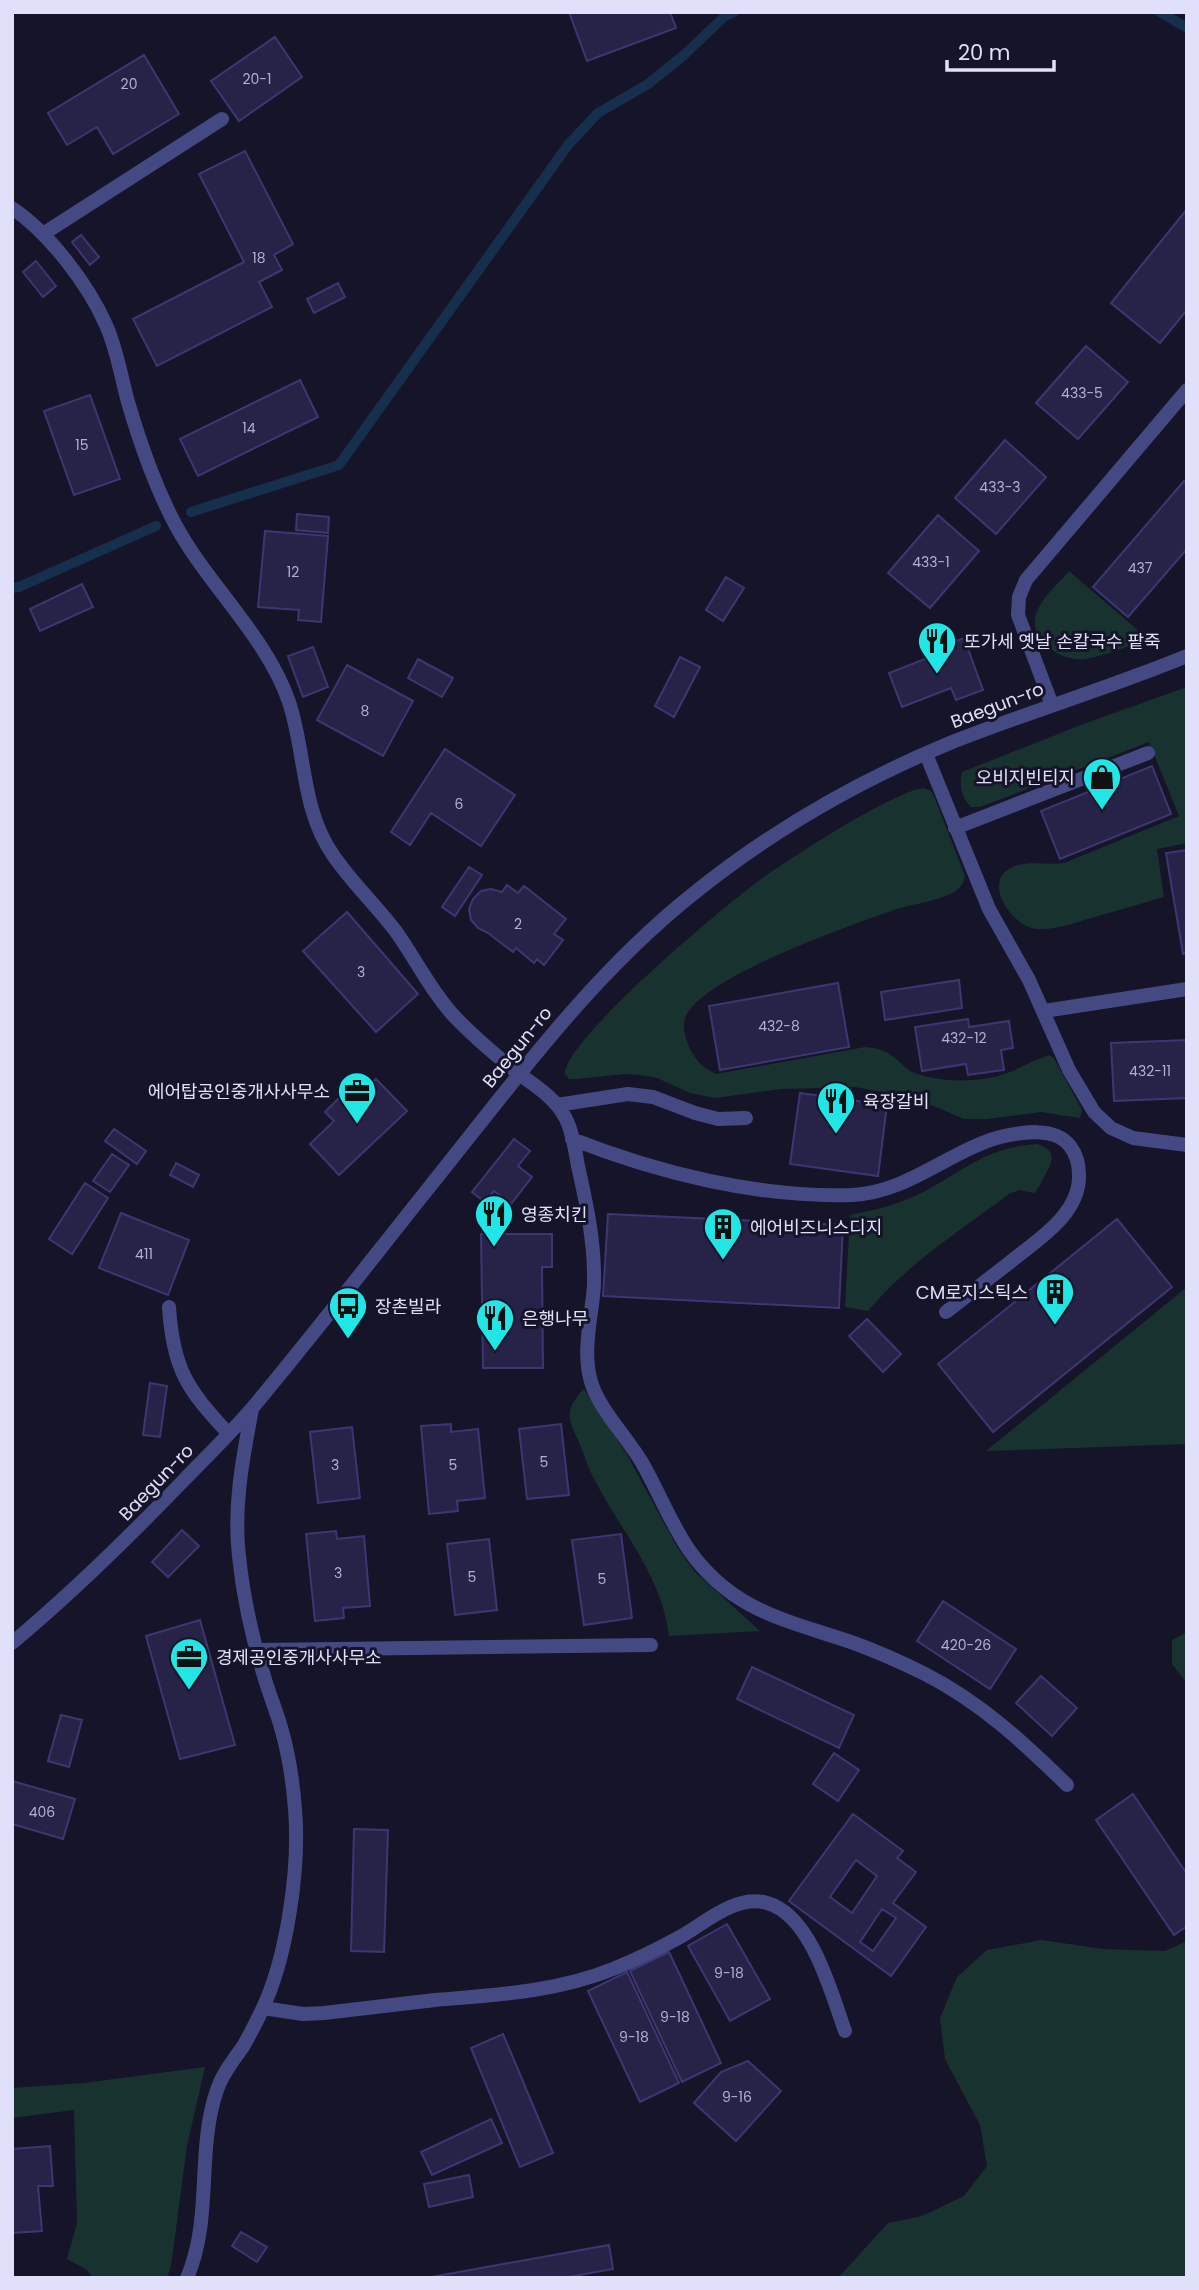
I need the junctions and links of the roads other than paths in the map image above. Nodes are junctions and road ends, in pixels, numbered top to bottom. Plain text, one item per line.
1 (222, 119) dead end
2 (12, 208) edge
3 (43, 234) junction
4 (1187, 390) edge
5 (1187, 656) edge
6 (1052, 705) junction
7 (1148, 753) dead end
8 (926, 754) junction
9 (955, 828) junction
10 (1187, 989) edge
11 (1044, 1011) junction
12 (519, 1074) junction
13 (557, 1105) junction
14 (746, 1118) dead end
15 (572, 1139) junction
16 (1187, 1145) edge
17 (169, 1307) dead end
18 (946, 1312) dead end
19 (252, 1409) junction
20 (228, 1433) junction
21 (12, 1643) edge
22 (651, 1645) dead end
23 (258, 1650) junction
24 (1067, 1785) dead end
25 (263, 2008) junction
26 (845, 2031) dead end
27 (187, 2278) edge

1 - 3 street
2 - 3 street
3 - 12 street
4 - 6 street
5 - 6 street, Baegun-ro
6 - 8 street, Baegun-ro
7 - 9 street
8 - 9 street
8 - 12 street, Baegun-ro
9 - 11 street
10 - 11 street
11 - 16 street
12 - 13 street
12 - 19 street, Baegun-ro
13 - 14 street
13 - 15 street
15 - 18 street
15 - 24 street
17 - 20 street
19 - 20 street, Baegun-ro
19 - 23 street
20 - 21 street, Baegun-ro
22 - 23 street
23 - 25 street
25 - 26 street
25 - 27 street

